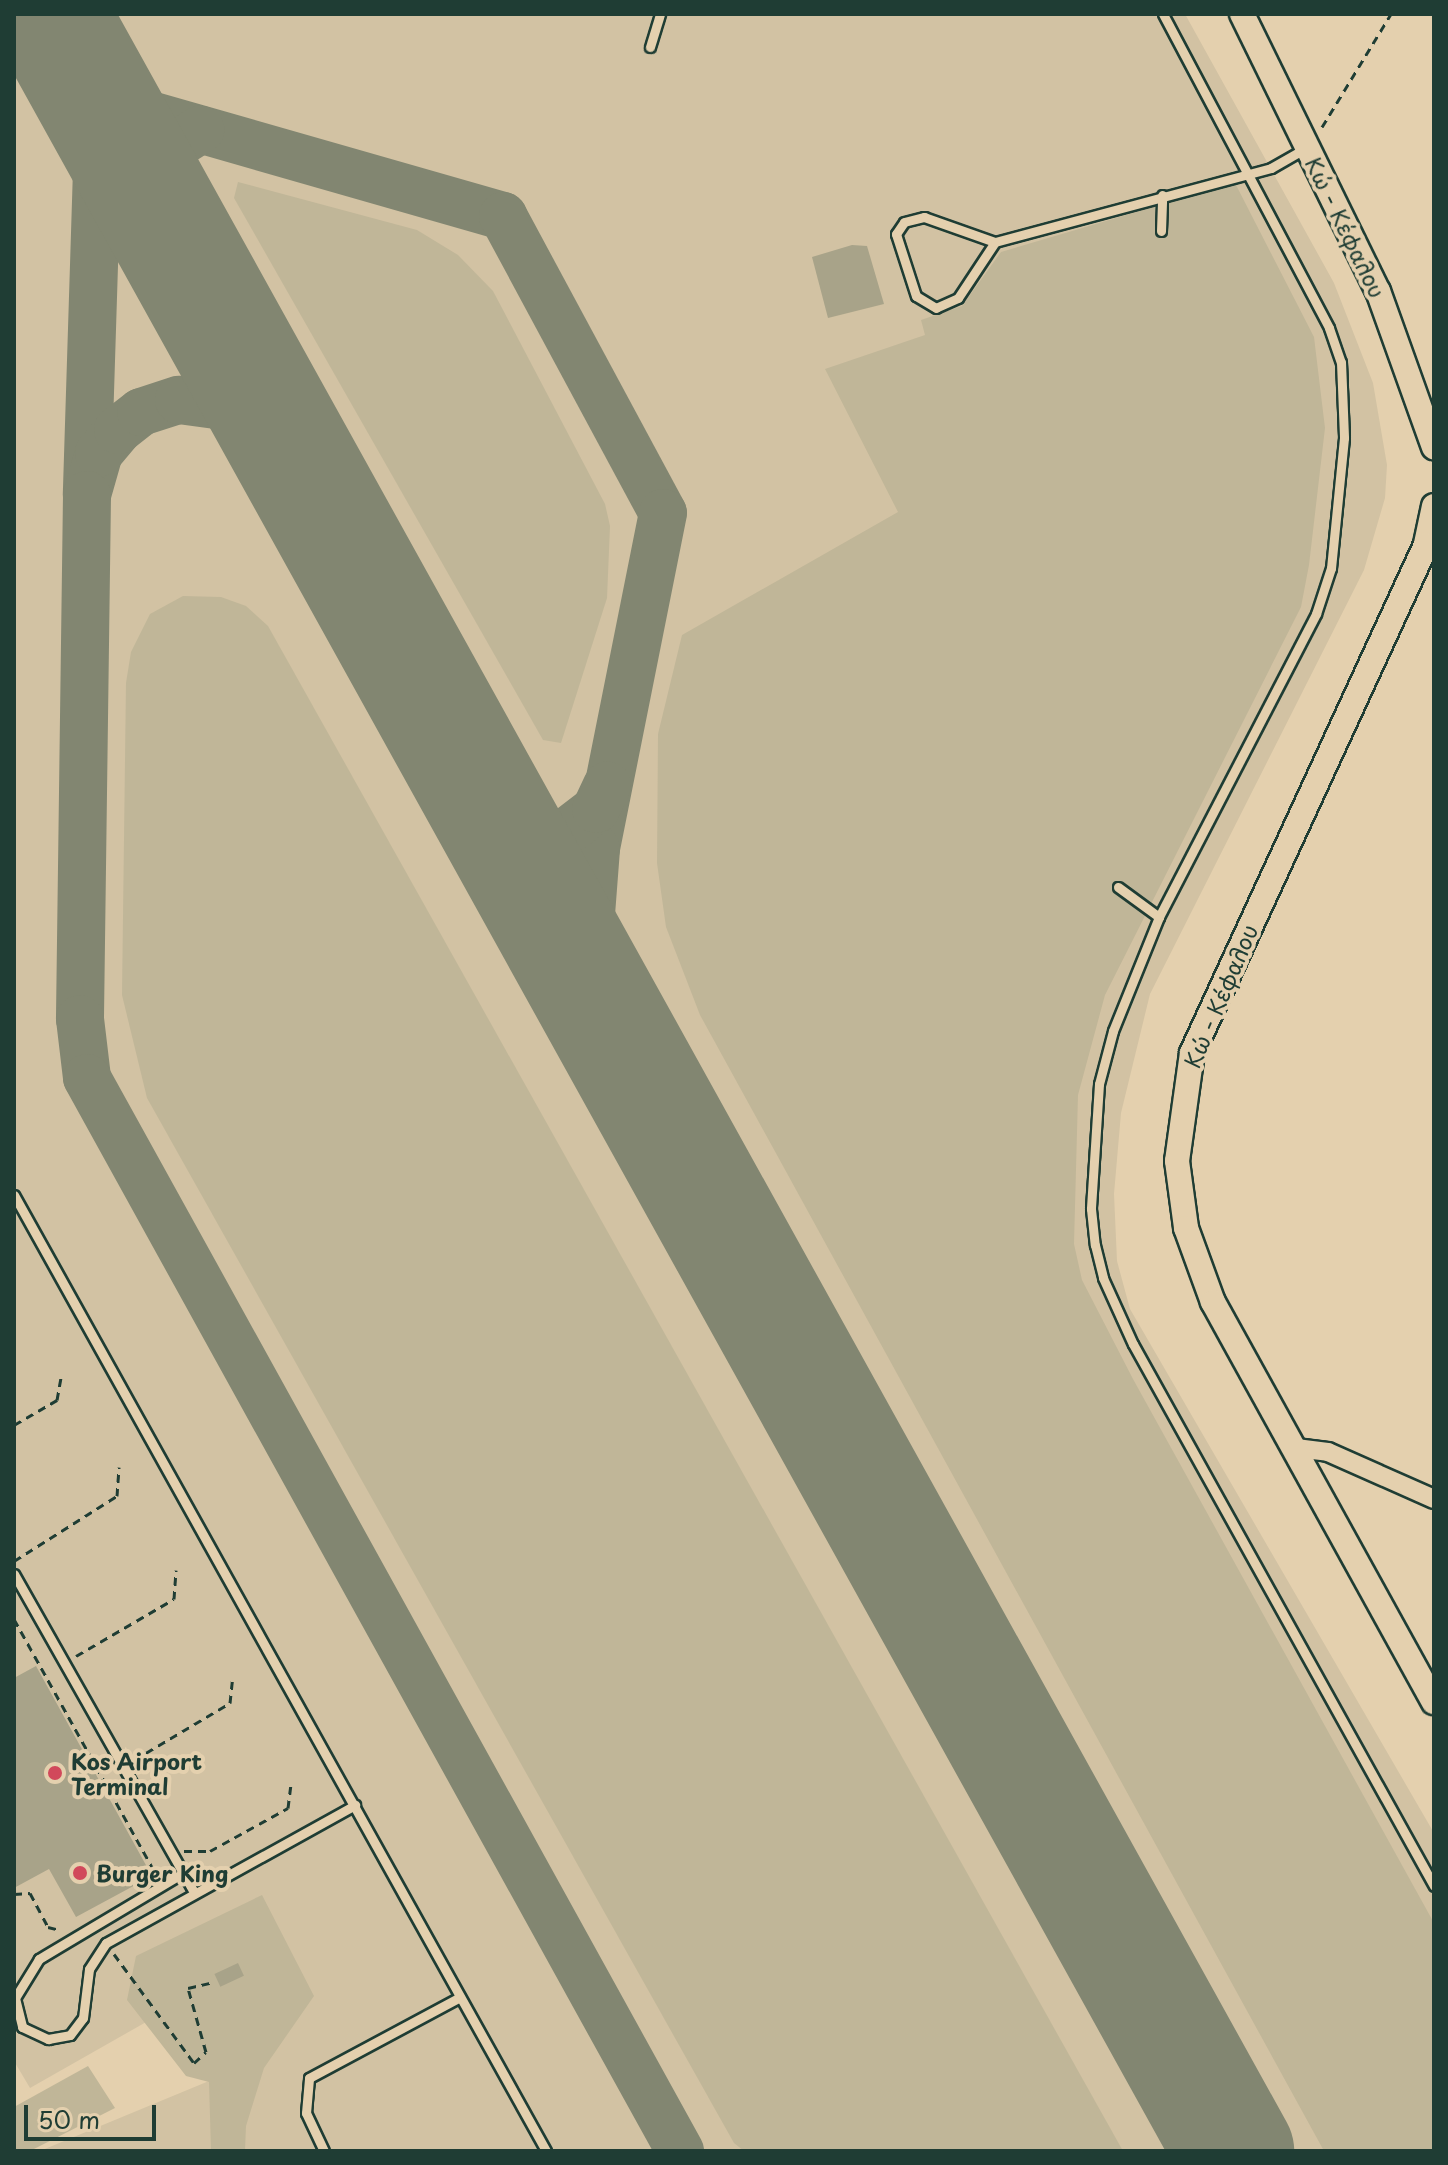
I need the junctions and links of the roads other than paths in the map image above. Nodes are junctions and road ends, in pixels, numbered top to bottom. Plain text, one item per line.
1 (660, 14) edge
2 (1163, 14) edge
3 (1242, 14) edge
4 (650, 47) dead end
5 (1308, 148) junction
6 (1246, 172) junction
7 (1162, 195) junction
8 (1161, 231) dead end
9 (995, 242) junction
10 (1434, 447) edge
11 (1434, 506) edge
12 (1118, 887) dead end
13 (1159, 917) junction
14 (14, 1195) edge
15 (1296, 1448) junction
16 (1434, 1499) edge
17 (14, 1574) edge
18 (1434, 1702) edge
19 (355, 1805) junction
20 (183, 1873) junction
21 (1434, 1886) edge
22 (193, 1890) junction
23 (460, 1997) junction
24 (324, 2151) edge
25 (546, 2151) edge

1 - 4 lane
2 - 6 lane
3 - 5 main road, Κώ - Κέφαλου
5 - 6 lane
5 - 10 main road, Κώ - Κέφαλου
6 - 7 lane
6 - 13 lane
7 - 8 lane
7 - 9 lane
9 - 9 lane
11 - 15 main road, Κώ - Κέφαλου
12 - 13 lane
13 - 21 lane
14 - 19 lane
15 - 16 street
15 - 18 main road, Κώ - Κέφαλου
17 - 20 lane
19 - 22 lane
19 - 23 lane
20 - 22 lane
20 - 22 lane
23 - 24 lane
23 - 25 lane

